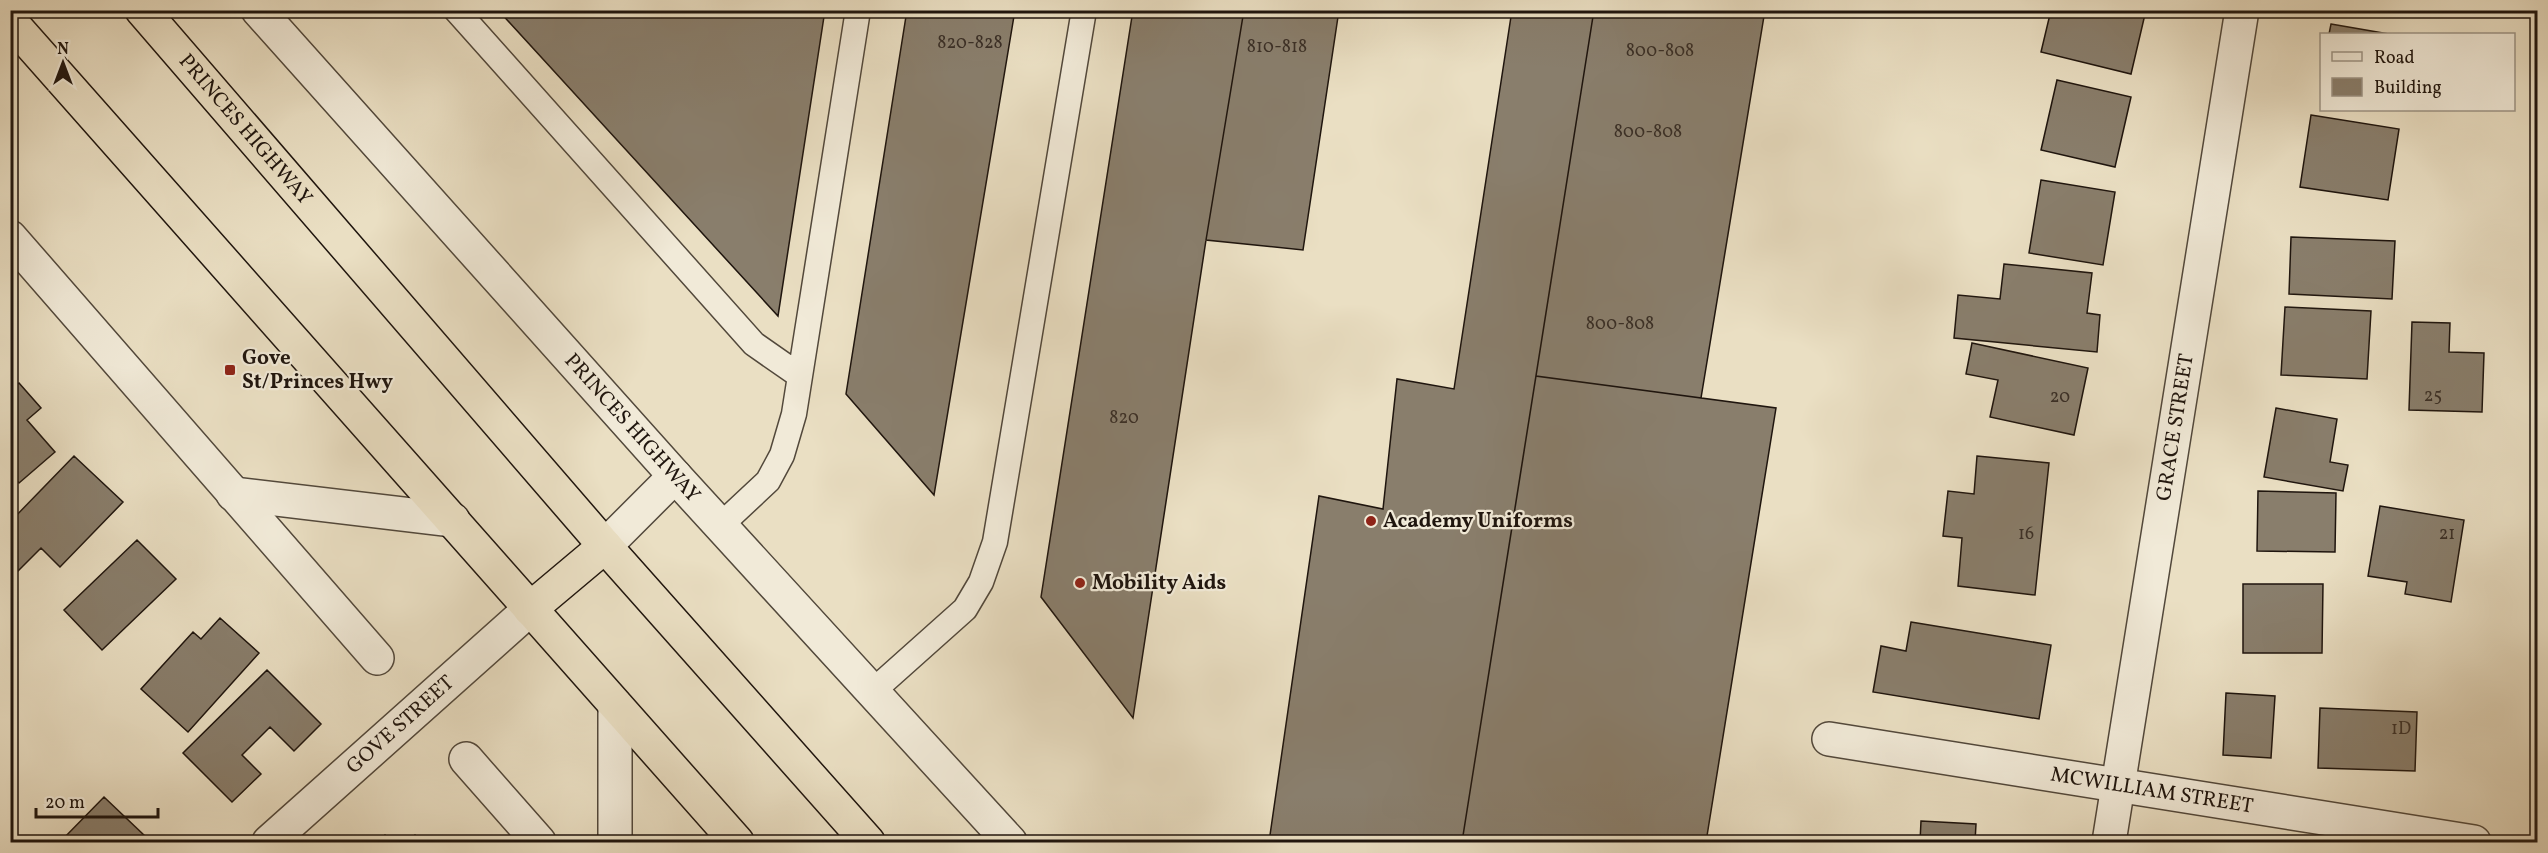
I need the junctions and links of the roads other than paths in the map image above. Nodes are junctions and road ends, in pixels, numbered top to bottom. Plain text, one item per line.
1 (142, 10) edge
2 (258, 10) edge
3 (456, 10) edge
4 (858, 10) edge
5 (1084, 10) edge
6 (2242, 10) edge
7 (10, 21) edge
8 (10, 237) edge
9 (800, 376) junction
10 (675, 476) junction
11 (233, 494) junction
12 (453, 520) junction
13 (721, 525) junction
14 (605, 546) junction
15 (530, 609) junction
16 (377, 657) dead end
17 (873, 692) junction
18 (615, 705) junction
19 (1829, 740) dead end
20 (466, 759) dead end
21 (2117, 787) junction
22 (269, 843) edge
23 (539, 843) edge
24 (615, 843) edge
25 (737, 843) edge
26 (868, 843) edge
27 (1010, 843) edge
28 (2109, 843) edge
29 (2474, 843) edge

1 - 14 highway, PRINCES HIGHWAY
2 - 10 street, PRINCES HIGHWAY
3 - 9 lane
4 - 9 lane
5 - 17 lane
6 - 21 street, GRACE STREET
7 - 12 highway
8 - 11 street
9 - 13 lane
10 - 13 street, PRINCES HIGHWAY
10 - 14 street
11 - 12 street
11 - 16 street
12 - 15 highway
13 - 17 street, PRINCES HIGHWAY
14 - 15 highway
14 - 26 highway, PRINCES HIGHWAY
15 - 18 highway
15 - 22 street, GOVE STREET
17 - 27 street, PRINCES HIGHWAY
18 - 24 street
18 - 25 highway
19 - 21 street, MCWILLIAM STREET
20 - 23 street
21 - 28 street, GRACE STREET
21 - 29 street, MCWILLIAM STREET

